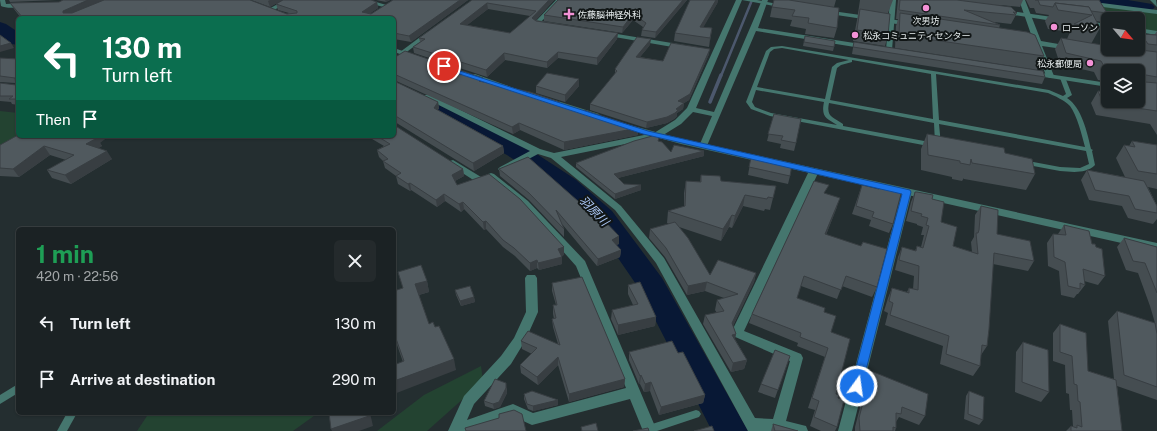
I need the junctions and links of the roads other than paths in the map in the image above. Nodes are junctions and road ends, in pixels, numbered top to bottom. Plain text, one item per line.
1 (2, 0) edge
2 (290, 0) edge
3 (361, 0) edge
4 (560, 0) edge
5 (739, 0) edge
6 (745, 0) edge
7 (892, 0) edge
8 (1022, 0) edge
9 (1064, 0) edge
10 (1118, 0) edge
11 (1153, 0) edge
12 (762, 2) edge
13 (33, 5) edge
14 (1157, 5) edge
15 (263, 7) edge
16 (793, 7) edge
17 (270, 10) junction
18 (380, 10) edge
19 (816, 10) edge
20 (996, 12) edge
21 (1157, 12) edge
22 (283, 14) edge
23 (1027, 16) junction
24 (1064, 20) edge
25 (890, 21) junction
26 (1079, 22) edge
27 (544, 24) edge
28 (914, 25) edge
29 (1101, 25) edge
30 (754, 29) junction
31 (432, 31) edge
32 (1145, 31) edge
33 (599, 33) edge
34 (1157, 33) edge
35 (1016, 40) edge
36 (1039, 43) junction
37 (873, 47) edge
38 (694, 48) edge
39 (881, 49) edge
40 (1078, 49) edge
41 (889, 50) junction
42 (896, 51) edge
43 (398, 52) edge
44 (424, 60) edge
45 (870, 62) junction
46 (461, 72) edge
47 (933, 72) junction
48 (1027, 72) edge
49 (1050, 76) junction
50 (1063, 78) junction
51 (1101, 84) edge
52 (755, 88) junction
53 (416, 92) edge
54 (526, 94) edge
55 (541, 98) edge
56 (1063, 98) junction
57 (827, 101) junction
58 (691, 109) junction
59 (716, 115) junction
60 (601, 118) edge
61 (936, 122) junction
62 (616, 123) edge
63 (851, 129) junction
64 (657, 136) junction
65 (703, 146) junction
66 (938, 146) junction
67 (1090, 150) junction
68 (537, 151) junction
69 (554, 156) junction
70 (448, 159) edge
71 (814, 171) junction
72 (491, 176) junction
73 (907, 192) junction
74 (1157, 248) edge
75 (531, 278) dead end
76 (16, 389) edge
77 (634, 392) junction
78 (0, 400) edge
79 (696, 414) dead end
80 (71, 415) edge
81 (778, 425) junction
82 (753, 427) edge
83 (455, 430) edge
84 (649, 430) edge
85 (62, 431) edge
86 (801, 431) edge
87 (845, 431) edge

1 - 13 street
2 - 17 street
3 - 18 street
4 - 27 street
5 - 58 street
6 - 12 street
7 - 25 street
8 - 23 street
9 - 21 street
10 - 14 street
11 - 14 street
12 - 16 street
12 - 30 street
15 - 17 street
17 - 22 street
19 - 25 street
20 - 23 street
23 - 24 street
23 - 36 street
25 - 28 street
25 - 41 street
26 - 29 street
30 - 37 street
30 - 59 street
31 - 43 street
32 - 34 street
33 - 38 street
35 - 36 street
36 - 40 street
36 - 49 street
39 - 41 street
41 - 42 street
43 - 44 street
45 - 47 lane
45 - 52 lane
45 - 57 lane
46 - 54 street
47 - 56 lane
47 - 61 lane
48 - 49 street
49 - 50 street
50 - 51 street
50 - 56 lane
52 - 57 lane
52 - 63 lane
53 - 68 street
55 - 60 street
56 - 67 lane
57 - 61 lane
57 - 63 lane
58 - 59 street
58 - 64 street
59 - 65 street
61 - 66 lane
61 - 67 lane
62 - 64 street
63 - 66 lane
64 - 65 street
64 - 69 street
65 - 71 street
66 - 67 lane
68 - 69 street
68 - 72 street
69 - 82 street
70 - 72 street
71 - 73 street
71 - 81 street
72 - 77 street
73 - 74 street
73 - 87 street
75 - 83 street
76 - 78 lane
77 - 83 street
77 - 84 street
79 - 84 lane
80 - 85 lane
81 - 82 street
81 - 86 street

